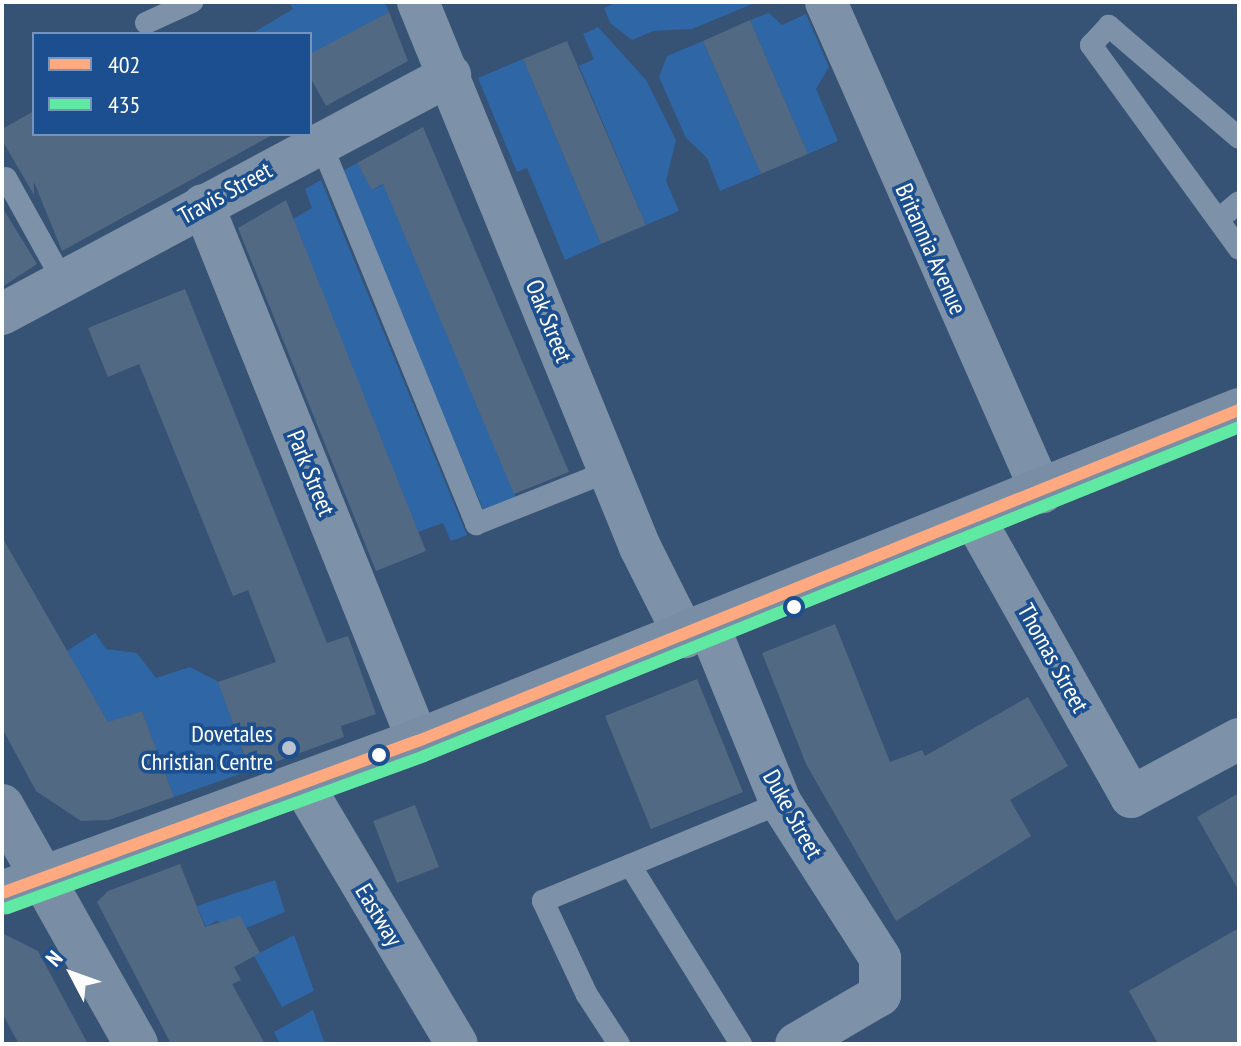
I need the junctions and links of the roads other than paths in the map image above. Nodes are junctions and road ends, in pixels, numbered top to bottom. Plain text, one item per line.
1 (192, 2) edge
2 (418, 2) edge
3 (826, 2) edge
4 (146, 23) dead end
5 (450, 75) junction
6 (1239, 138) edge
7 (320, 141) junction
8 (6, 178) dead end
9 (1239, 202) edge
10 (203, 205) junction
11 (1219, 219) junction
12 (1239, 249) edge
13 (63, 281) junction
14 (2, 314) edge
15 (1239, 410) edge
16 (609, 471) junction
17 (1042, 493) junction
18 (975, 520) junction
19 (697, 632) junction
20 (1239, 739) edge
21 (418, 741) junction
22 (303, 785) junction
23 (781, 803) junction
24 (2, 806) edge
25 (630, 865) junction
26 (41, 875) junction
27 (2, 893) edge
28 (136, 1044) edge
29 (457, 1044) edge
30 (619, 1044) edge
31 (741, 1044) edge
32 (796, 1044) edge

1 - 4 lane
2 - 5 street, Oak Street
3 - 17 street, Britannia Avenue
5 - 7 street, Travis Street
5 - 16 street, Oak Street
6 - 11 lane
7 - 10 street, Travis Street
7 - 16 lane
8 - 13 lane
9 - 11 lane
10 - 13 street, Travis Street
10 - 21 street, Park Street
11 - 12 lane
13 - 14 street, Travis Street
15 - 17 street
16 - 19 street, Oak Street
17 - 18 street
18 - 19 street
18 - 20 street, Thomas Street
19 - 21 street
19 - 23 street, Duke Street
21 - 22 street
22 - 26 street
22 - 29 street, Eastway
23 - 25 lane
23 - 32 street, Duke Street
24 - 26 street
25 - 30 lane
25 - 31 lane
26 - 27 street
26 - 28 street

